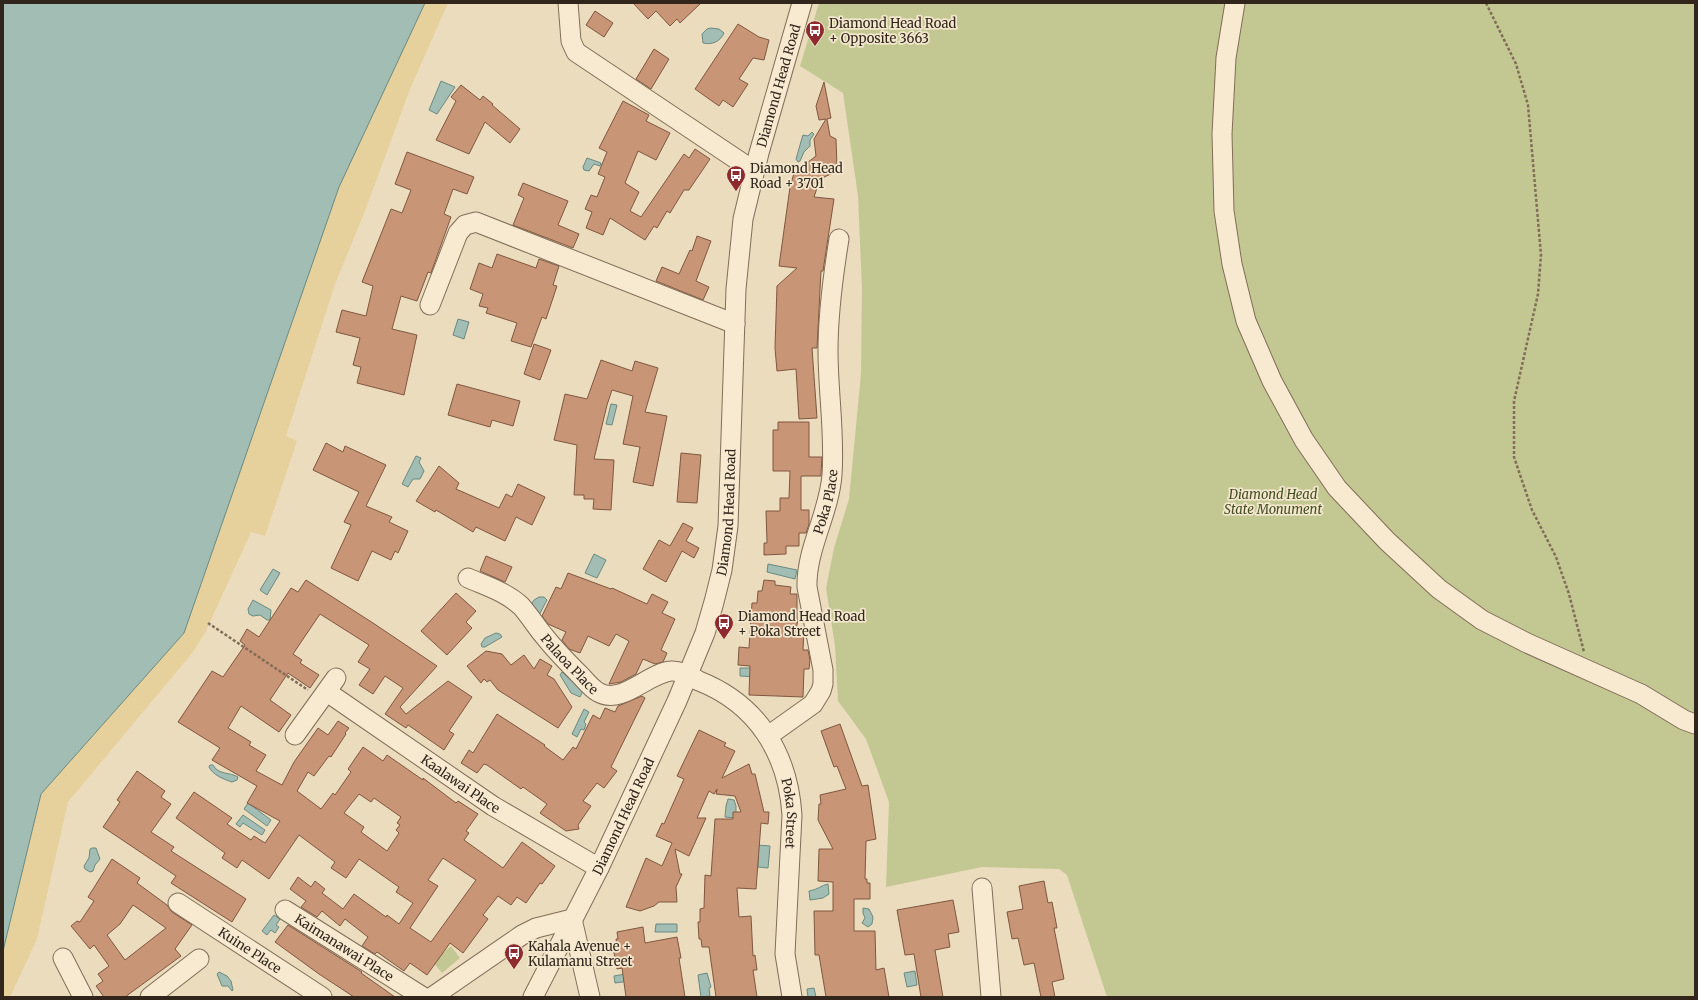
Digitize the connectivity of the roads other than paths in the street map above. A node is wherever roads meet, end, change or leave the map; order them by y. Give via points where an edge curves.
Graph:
1 (568, 3) edge
2 (802, 3) edge
3 (1235, 3) edge
4 (754, 170) junction
5 (839, 239) dead end
6 (430, 305) dead end
7 (735, 324) junction
8 (468, 578) dead end
9 (688, 676) junction
10 (1695, 724) edge
11 (294, 735) dead end
12 (768, 736) junction
13 (599, 868) junction
14 (982, 888) dead end
15 (178, 903) dead end
16 (285, 910) dead end
17 (572, 920) junction
18 (63, 958) dead end
19 (199, 959) dead end
20 (82, 997) edge
21 (150, 997) edge
22 (322, 997) edge
23 (423, 997) edge
24 (432, 997) edge
25 (533, 997) edge
26 (590, 997) edge
27 (792, 997) edge
28 (991, 997) edge

1 - 4 street via 571,41 576,52
2 - 4 street, Diamond Head Road
3 - 10 street via 1226,58 1222,134 1224,211 1232,264 1246,321 1272,381 1304,440 1337,488 1387,541 1439,589 1482,620 1642,694
4 - 7 street, Diamond Head Road via 740,242
5 - 12 street, Poka Place via 828,330 831,484 806,576 823,670 823,684 813,704
6 - 7 street via 458,234 466,225 476,222
7 - 9 street, Diamond Head Road via 730,503 726,548 705,633
8 - 9 street, Palaoa Place via 502,592 512,599 592,688 602,694 615,695 669,671
9 - 12 street, Poka Street via 730,696 748,712
9 - 13 street, Diamond Head Road
11 - 13 street, Kaalawai Place via 328,690 492,806
12 - 27 street, Poka Street via 782,765 791,798 785,954
13 - 17 street, Diamond Head Road
14 - 28 street
15 - 22 street, Kuine Place
16 - 23 street, Kaimanawai Place
17 - 24 street via 536,928 522,935
17 - 25 street, Diamond Head Road
17 - 26 street
18 - 20 street
19 - 21 street

